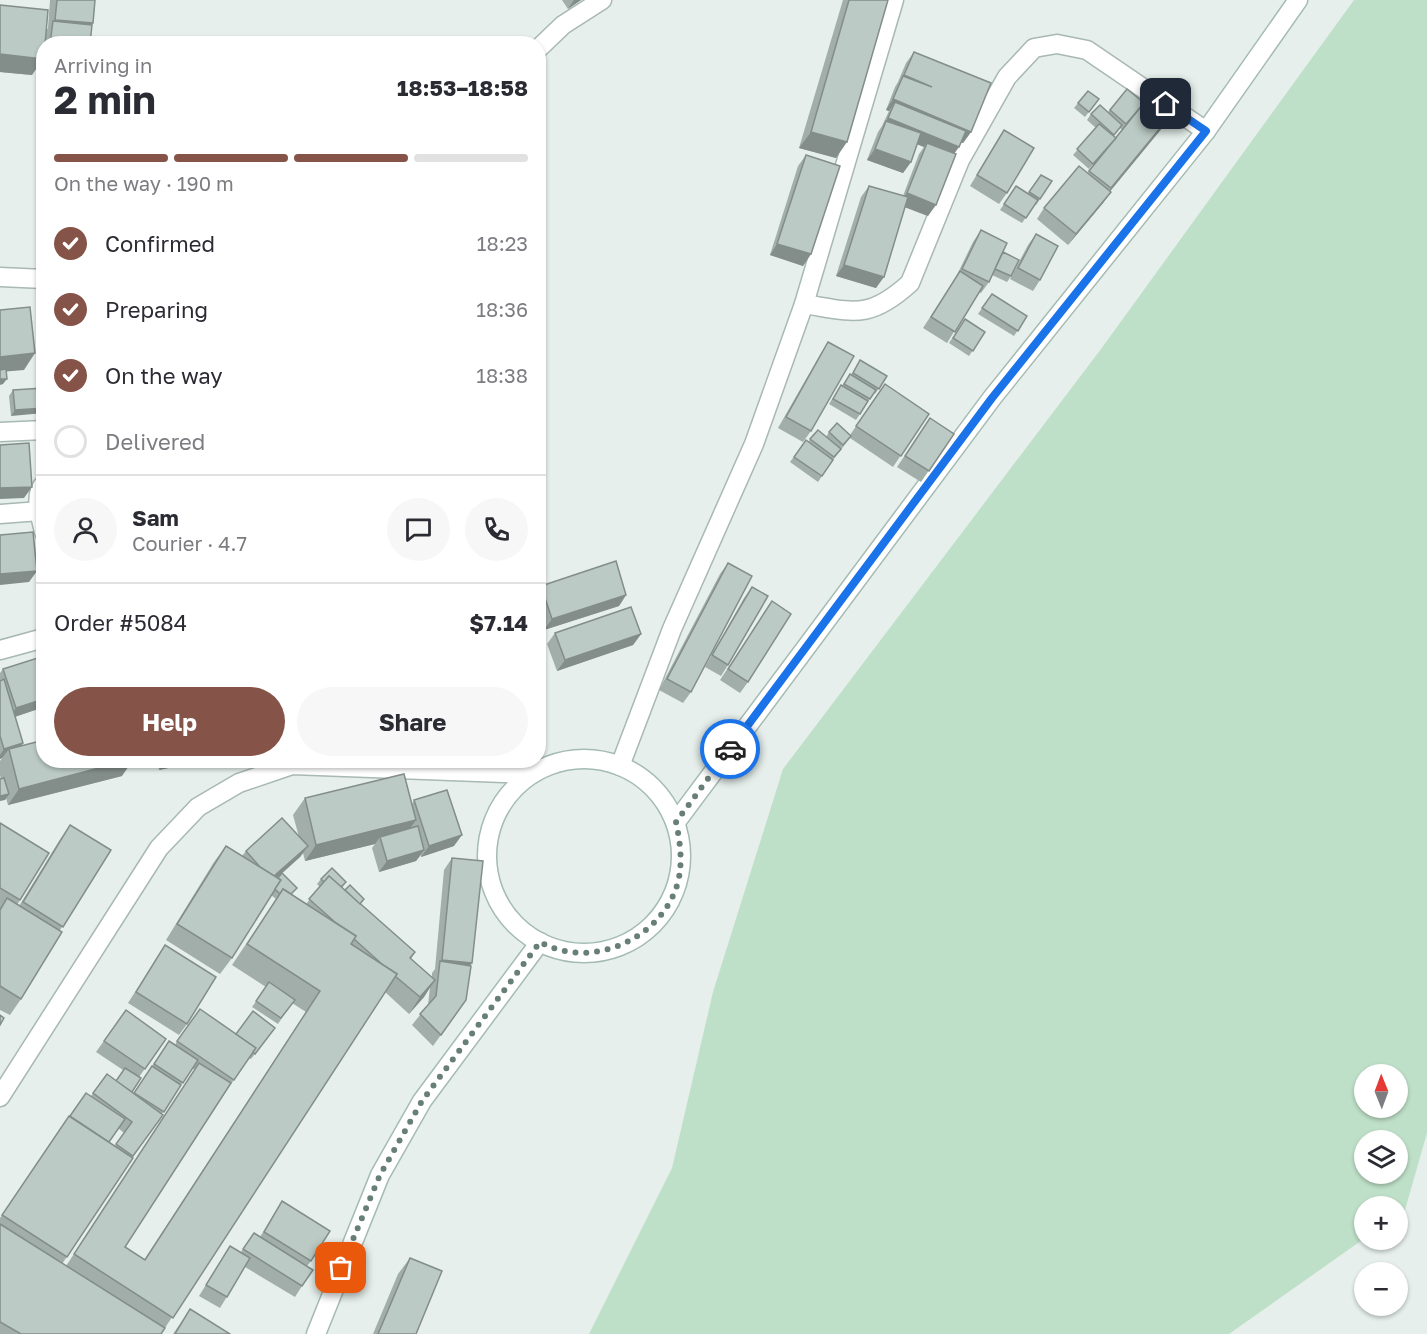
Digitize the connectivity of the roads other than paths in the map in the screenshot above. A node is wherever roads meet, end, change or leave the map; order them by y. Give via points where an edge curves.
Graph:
1 (602, 0) edge
2 (894, 0) edge
3 (1298, 0) edge
4 (546, 41) edge
5 (1206, 131) junction
6 (0, 277) edge
7 (36, 279) edge
8 (804, 304) junction
9 (36, 430) edge
10 (0, 432) edge
11 (36, 511) edge
12 (0, 514) edge
13 (36, 640) edge
14 (0, 650) edge
15 (620, 766) junction
16 (282, 768) edge
17 (494, 768) edge
18 (545, 768) edge
19 (546, 768) edge
20 (532, 774) junction
21 (676, 822) junction
22 (540, 942) junction
23 (0, 1097) edge
24 (316, 1334) edge

1 - 4 street via 563,25
2 - 8 street
3 - 5 street
5 - 8 street via 1087,50 1058,44 1034,48 1006,77 960,160 910,283 877,308 858,312
5 - 21 street via 992,398
6 - 7 street
8 - 15 street via 754,444 672,629
9 - 10 street
11 - 12 street
13 - 14 street
15 - 19 street via 580,759
15 - 21 street via 654,788
16 - 23 street via 239,783 198,807 159,848
17 - 20 street
18 - 20 street
20 - 22 street via 498,810 490,829 488,870 501,907 514,923
21 - 22 street via 680,842 678,882 670,901 645,932 627,942 588,953
22 - 24 street via 422,1101 380,1175

